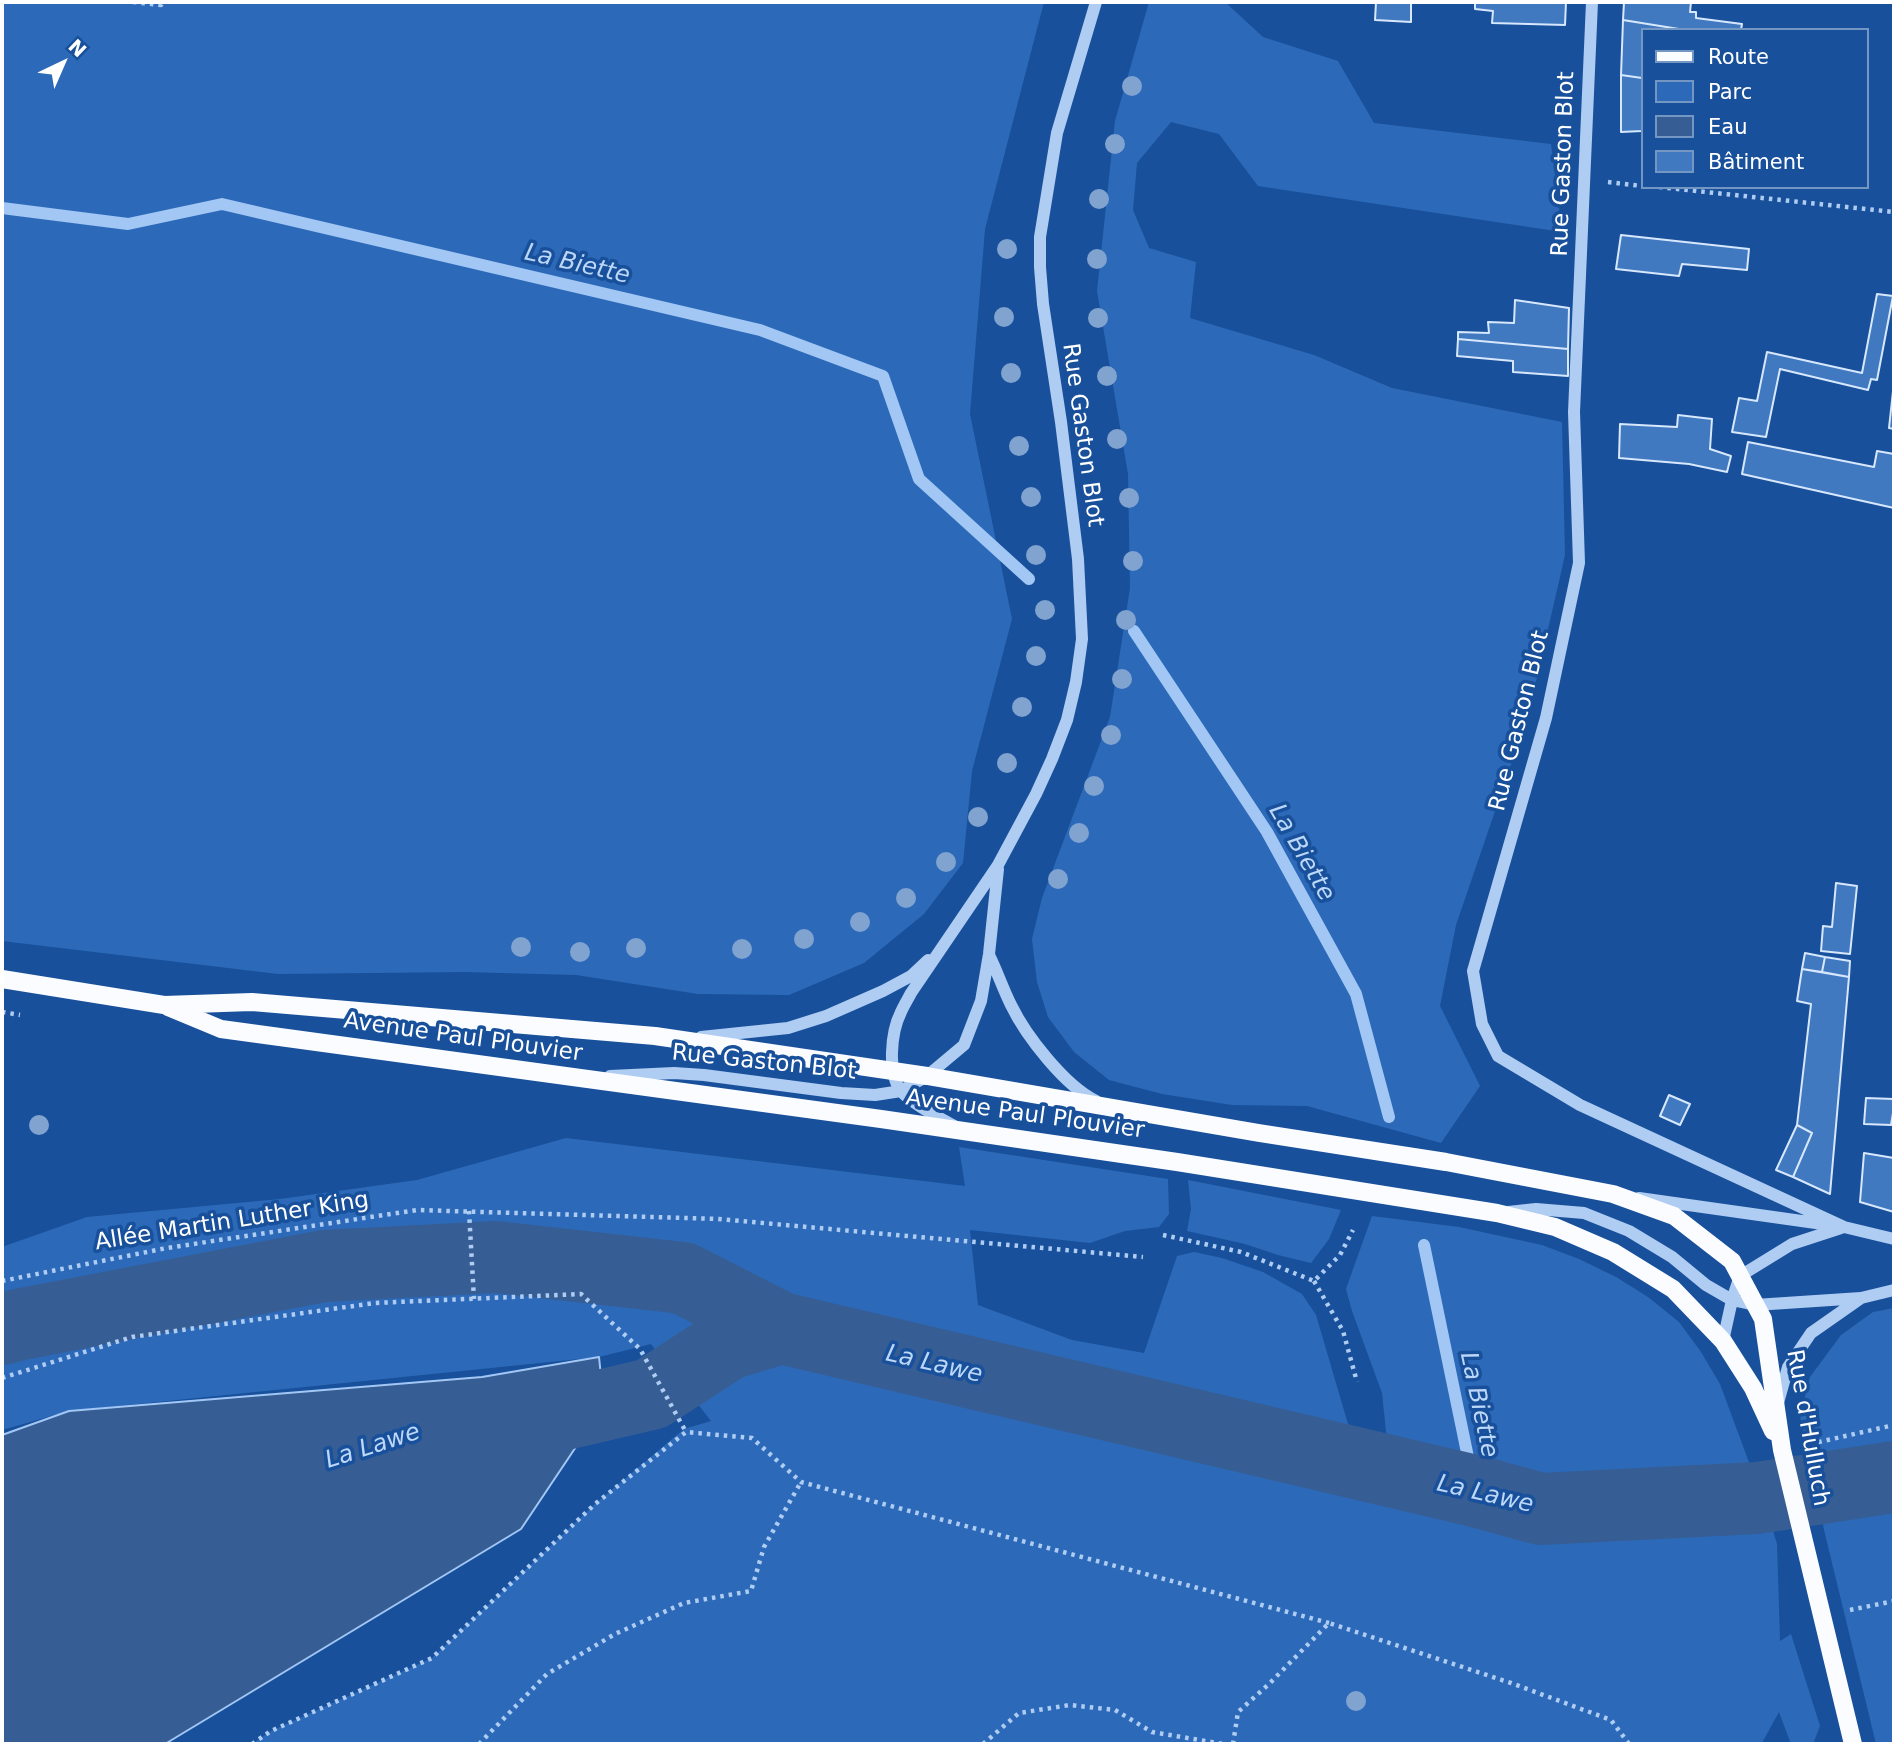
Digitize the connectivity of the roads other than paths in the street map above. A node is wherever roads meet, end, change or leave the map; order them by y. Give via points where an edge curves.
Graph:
1 (1096, 2) edge
2 (1592, 2) edge
3 (998, 865) junction
4 (939, 951) junction
5 (989, 954) junction
6 (2, 979) edge
7 (164, 1005) junction
8 (655, 1036) junction
9 (892, 1071) junction
10 (927, 1076) junction
11 (580, 1078) junction
12 (901, 1091) junction
13 (1109, 1108) junction
14 (962, 1131) junction
15 (1613, 1194) junction
16 (1497, 1213) junction
17 (1844, 1227) junction
18 (1894, 1239) edge
19 (1740, 1276) junction
20 (1894, 1290) edge
21 (1861, 1298) junction
22 (1732, 1300) junction
23 (1755, 1305) junction
24 (1723, 1341) junction
25 (1776, 1409) junction
26 (1782, 1450) junction
27 (1853, 1744) edge

1 - 3 street, Rue Gaston Blot via 1057,133 1040,237 1043,304 1078,559 1082,639 1067,720 1036,794
2 - 17 street, Rue Gaston Blot via 1574,412 1579,563 1546,718 1473,971 1482,1024 1498,1056 1580,1105
3 - 4 street, Rue Gaston Blot
3 - 5 street, Rue Gaston Blot
4 - 8 street, Rue Gaston Blot via 911,976 883,991 788,1028 704,1037
4 - 9 street, Rue Gaston Blot via 900,1014
5 - 10 street, Rue Gaston Blot via 981,1001 964,1045
5 - 13 street, Rue Gaston Blot via 1012,1006 1043,1052 1069,1082
6 - 7 main road, Avenue Paul Plouvier
7 - 8 main road, Avenue Paul Plouvier via 252,1002
7 - 11 main road, Avenue Paul Plouvier via 221,1030
8 - 9 main road, Avenue Paul Plouvier
9 - 10 main road, Avenue Paul Plouvier
9 - 12 street, Rue Gaston Blot
10 - 12 street, Rue Gaston Blot
10 - 13 main road, Avenue Paul Plouvier
11 - 12 street, Rue Gaston Blot via 674,1073 841,1093
11 - 14 main road, Avenue Paul Plouvier
12 - 14 street
13 - 15 main road, Avenue Paul Plouvier
14 - 16 main road, Avenue Paul Plouvier
15 - 17 street
15 - 19 main road, Rue d'Hulluch via 1674,1216 1732,1261
16 - 22 street via 1536,1209 1584,1213 1629,1231
16 - 24 main road, Avenue Paul Plouvier via 1555,1227 1613,1252 1673,1289
17 - 18 street
17 - 19 street via 1792,1244
19 - 22 street
19 - 23 main road, Rue d'Hulluch
20 - 21 street
21 - 23 street
21 - 25 street via 1811,1333 1788,1367
22 - 23 street
22 - 24 street
23 - 25 main road, Rue d'Hulluch via 1763,1319
24 - 26 main road, Avenue Paul Plouvier via 1754,1388
25 - 26 main road, Rue d'Hulluch
26 - 27 main road, Rue d'Hulluch

